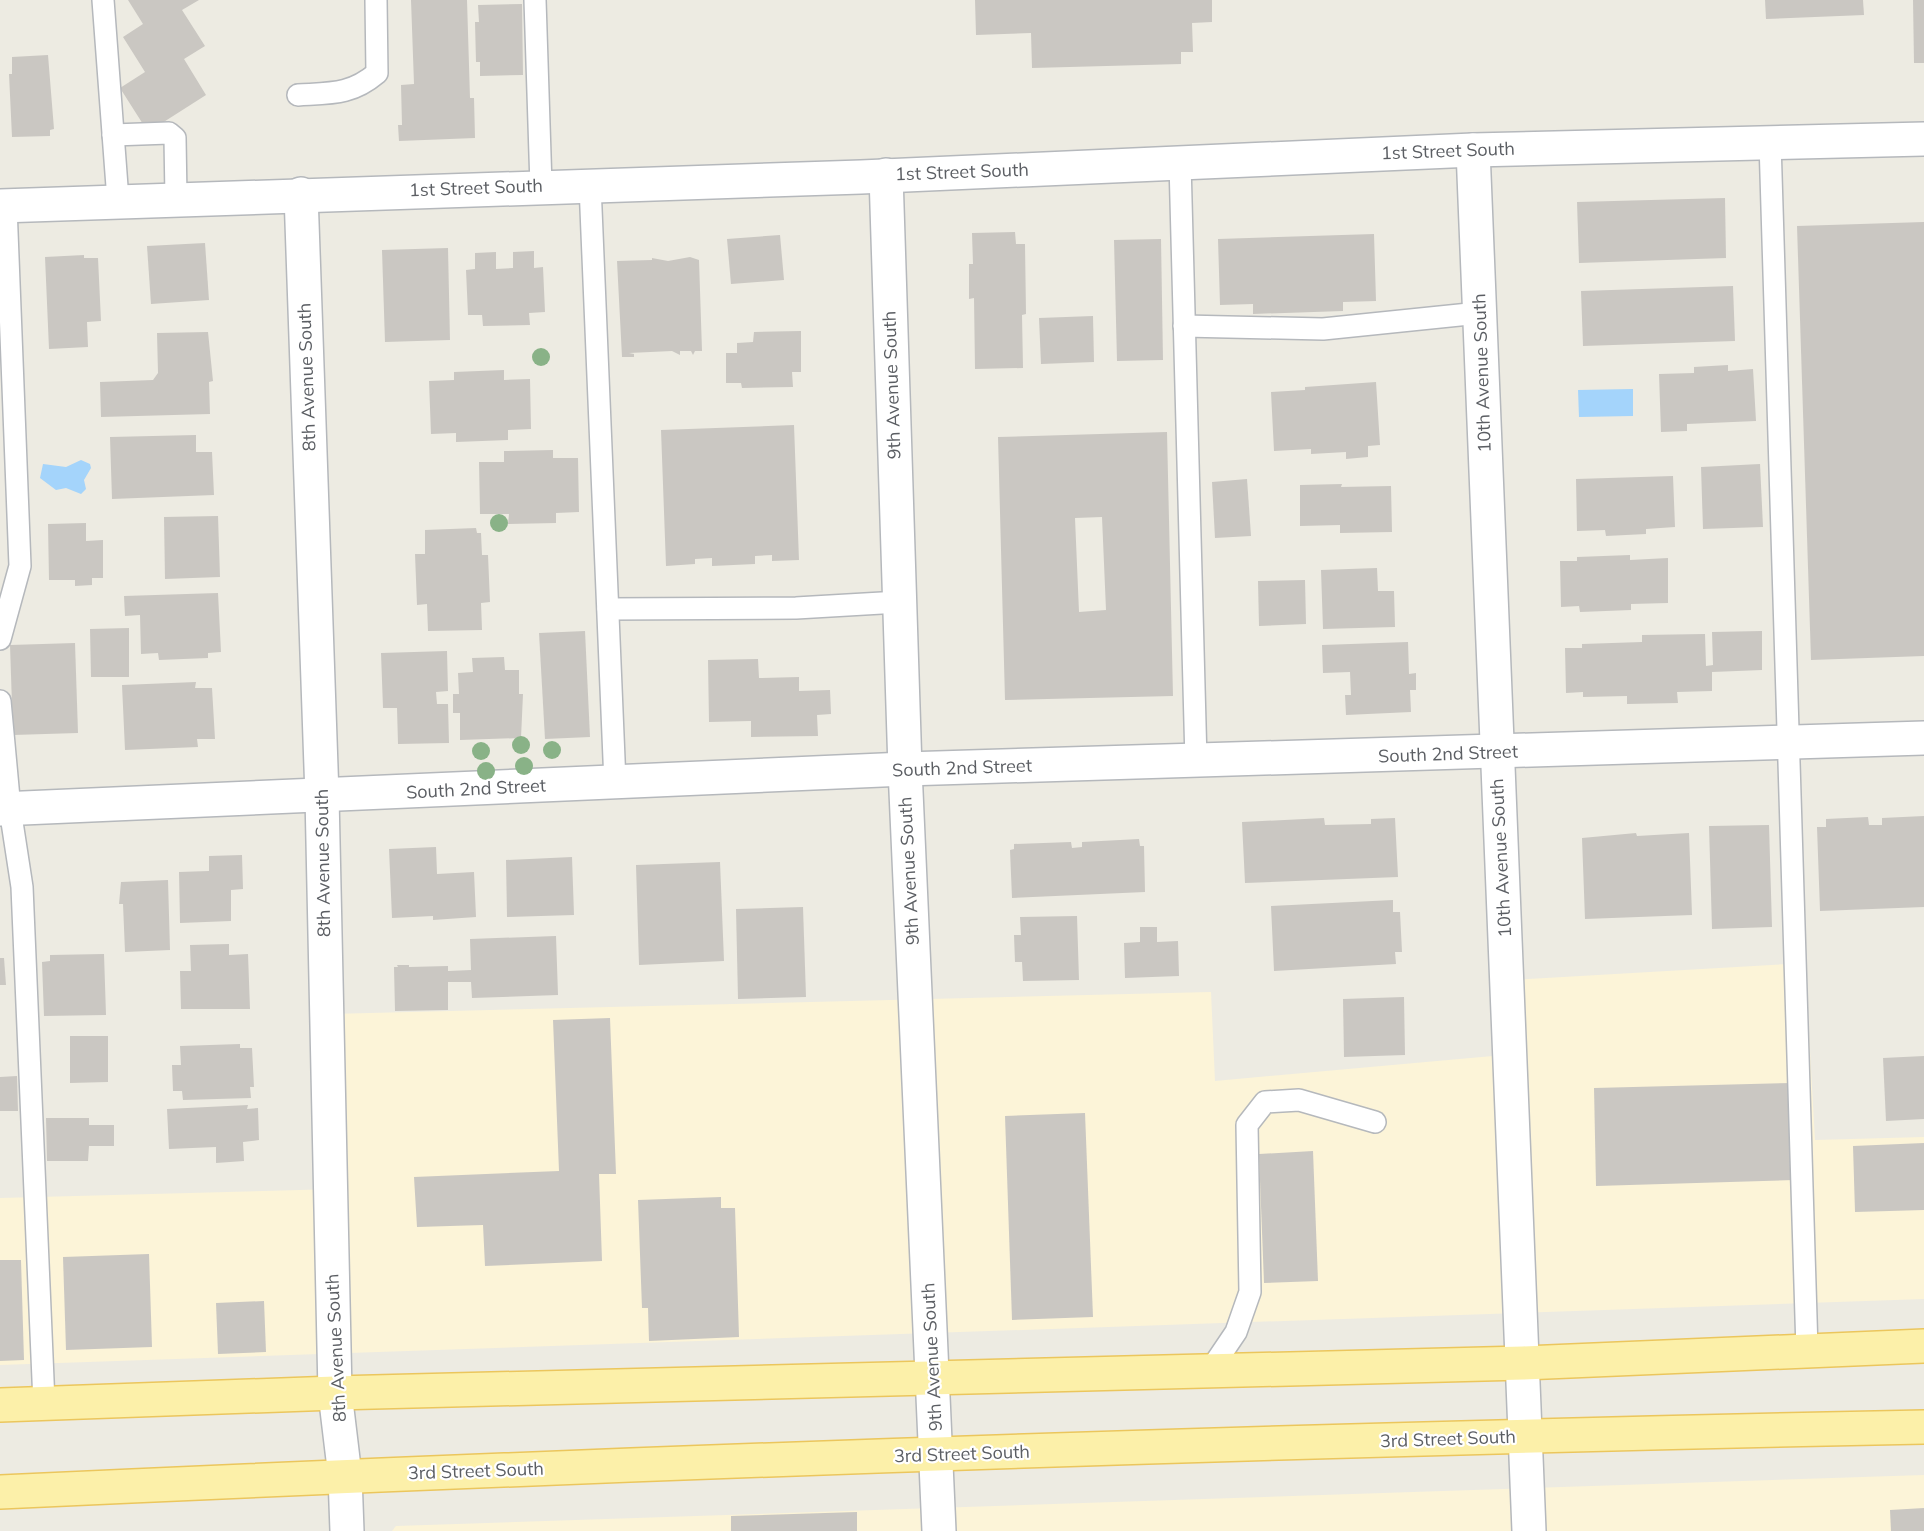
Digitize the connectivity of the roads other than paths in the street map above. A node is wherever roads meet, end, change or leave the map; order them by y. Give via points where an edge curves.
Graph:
1 (103, 0) edge
2 (376, 0) edge
3 (535, 0) edge
4 (298, 95) dead end
5 (113, 135) junction
6 (1924, 139) edge
7 (1770, 142) junction
8 (1473, 150) junction
9 (1180, 163) junction
10 (886, 175) junction
11 (590, 184) junction
12 (541, 186) junction
13 (301, 194) junction
14 (176, 198) junction
15 (118, 200) junction
16 (3, 206) edge
17 (1479, 313) junction
18 (1184, 326) junction
19 (899, 602) junction
20 (608, 609) junction
21 (0, 639) edge
22 (0, 701) edge
23 (1924, 738) edge
24 (1790, 742) junction
25 (1496, 752) junction
26 (1196, 761) junction
27 (904, 769) junction
28 (615, 783) junction
29 (322, 796) junction
30 (5, 809) edge
31 (1375, 1122) dead end
32 (1924, 1346) edge
33 (1807, 1350) junction
34 (1523, 1363) junction
35 (1209, 1372) junction
36 (933, 1380) junction
37 (335, 1393) junction
38 (44, 1403) junction
39 (0, 1405) edge
40 (1924, 1427) edge
41 (1526, 1437) junction
42 (936, 1455) junction
43 (345, 1476) junction
44 (0, 1492) edge
45 (347, 1531) edge
46 (939, 1531) edge
47 (1529, 1531) edge

1 - 5 lane
2 - 4 lane via 377,73 361,87
3 - 12 lane
5 - 14 lane via 169,133 175,138
5 - 15 lane
6 - 7 street, 1st Street South
7 - 8 street, 1st Street South
7 - 24 lane
8 - 9 street, 1st Street South
8 - 17 street, 10th Avenue South
9 - 10 street, 1st Street South
9 - 18 lane
10 - 11 street, 1st Street South
10 - 19 street, 9th Avenue South
11 - 12 street, 1st Street South
11 - 20 lane
12 - 13 street, 1st Street South
13 - 14 street, 1st Street South
13 - 29 street, 8th Avenue South
14 - 15 street, 1st Street South
15 - 16 street, 1st Street South
16 - 21 lane via 20,566
17 - 18 lane via 1323,329
17 - 25 street, 10th Avenue South
18 - 26 lane
19 - 20 lane via 796,608
19 - 27 street, 9th Avenue South
20 - 28 lane
22 - 30 lane
23 - 24 street, South 2nd Street
24 - 25 street, South 2nd Street
24 - 33 lane
25 - 26 street, South 2nd Street
25 - 34 street, 10th Avenue South
26 - 27 street, South 2nd Street
27 - 28 street, South 2nd Street
27 - 36 street, 9th Avenue South
28 - 29 street, South 2nd Street
29 - 30 street, South 2nd Street
29 - 37 street, 8th Avenue South
30 - 38 lane via 22,886
31 - 35 lane via 1299,1100 1265,1102 1246,1125 1250,1292 1236,1332
32 - 33 main road
33 - 34 main road
34 - 35 main road
34 - 41 street, 10th Avenue South
35 - 36 main road
36 - 37 main road
36 - 42 street, 9th Avenue South
37 - 38 main road
37 - 43 street, 8th Avenue South
38 - 39 main road
40 - 41 main road, 3rd Street South
41 - 42 main road, 3rd Street South
41 - 47 street, 10th Avenue South
42 - 43 main road, 3rd Street South
42 - 46 street, 9th Avenue South
43 - 44 main road, 3rd Street South
43 - 45 street, 8th Avenue South

